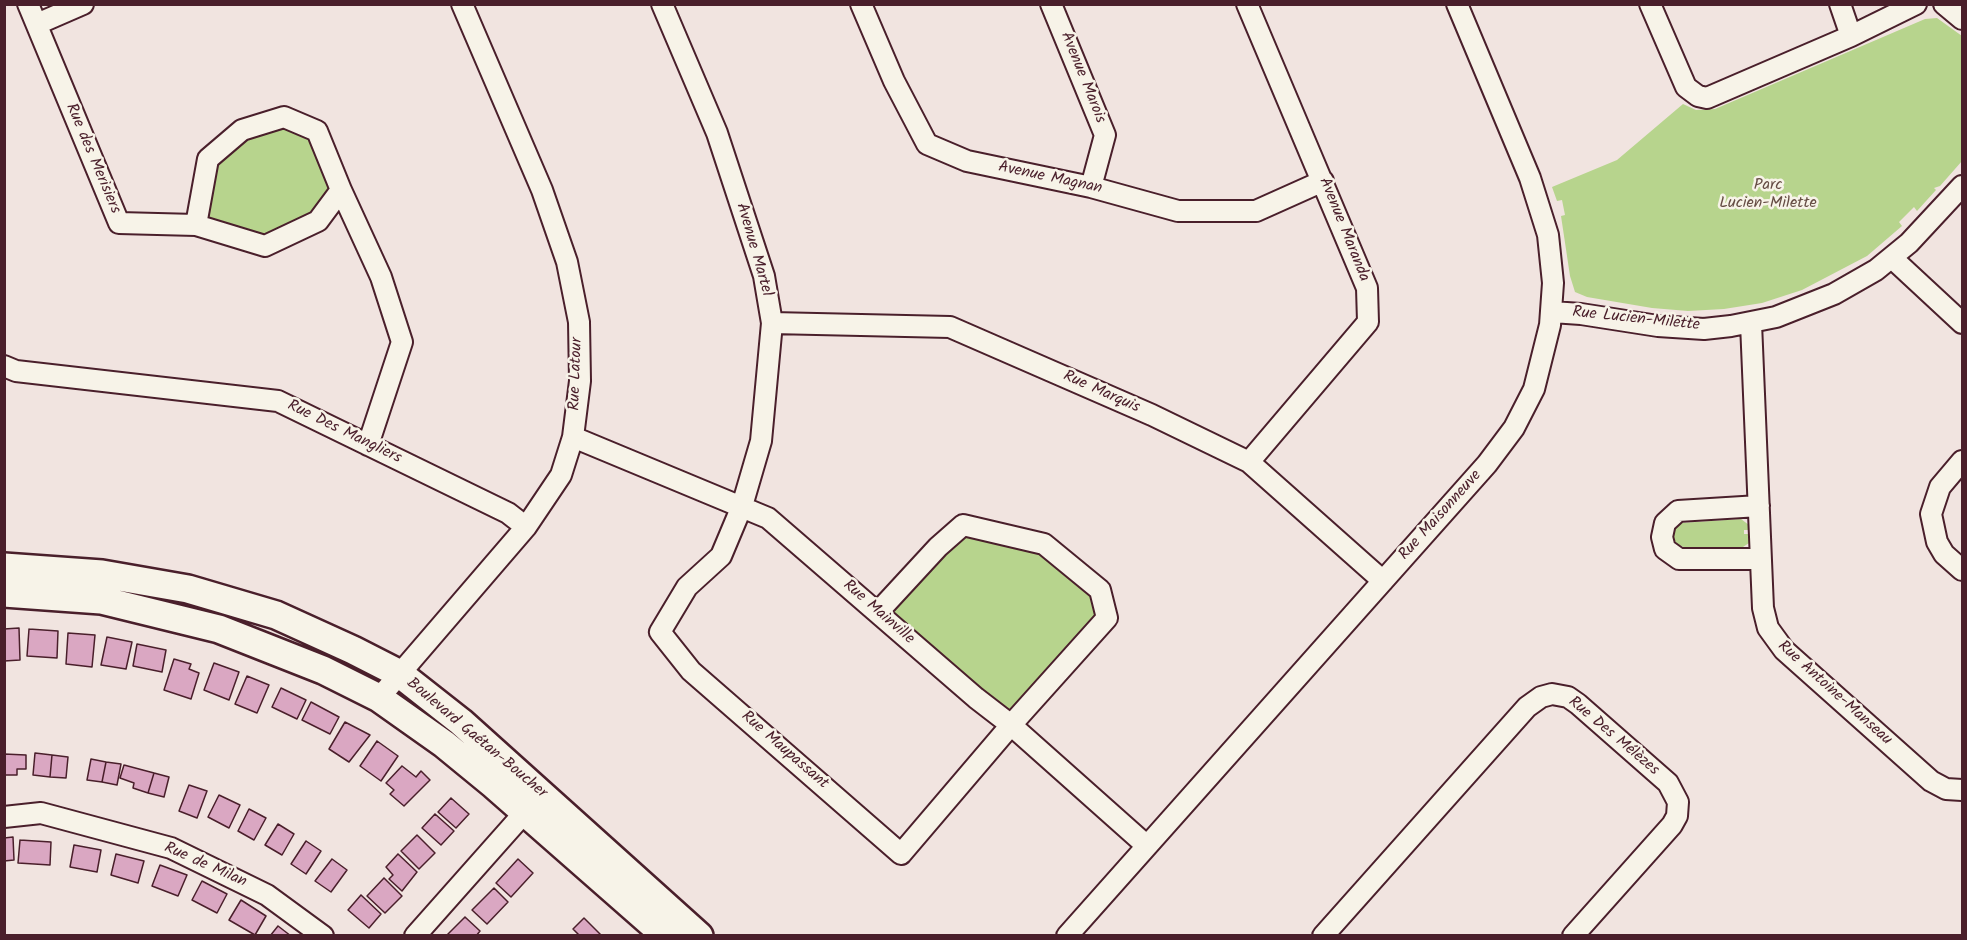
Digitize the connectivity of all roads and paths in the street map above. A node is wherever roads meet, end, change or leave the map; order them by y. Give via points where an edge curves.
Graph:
1 (28, 4) edge
2 (82, 4) edge
3 (462, 4) edge
4 (662, 4) edge
5 (861, 4) edge
6 (1051, 4) edge
7 (1247, 4) edge
8 (1458, 4) edge
9 (1650, 4) edge
10 (1840, 4) edge
11 (1916, 4) edge
12 (1944, 4) edge
13 (1962, 19) edge
14 (37, 24) junction
15 (1851, 36) junction
16 (1323, 181) junction
17 (1962, 186) edge
18 (1091, 187) junction
19 (341, 190) junction
20 (196, 225) junction
21 (1892, 258) junction
22 (1552, 312) junction
23 (772, 323) junction
24 (1751, 323) junction
25 (1962, 323) edge
26 (4, 366) edge
27 (573, 437) junction
28 (368, 445) junction
29 (1962, 461) edge
30 (1249, 462) junction
31 (742, 506) junction
32 (1759, 506) junction
33 (526, 527) junction
34 (1760, 559) junction
35 (4, 567) edge
36 (1962, 570) edge
37 (1383, 581) junction
38 (4, 593) edge
39 (878, 612) junction
40 (400, 674) junction
41 (379, 698) junction
42 (1011, 725) junction
43 (1962, 790) edge
44 (534, 802) junction
45 (4, 817) edge
46 (1147, 846) junction
47 (661, 927) edge
48 (323, 936) edge
49 (415, 936) edge
50 (699, 936) edge
51 (1067, 936) edge
52 (1323, 936) edge
53 (1573, 936) edge

1 - 14 street
2 - 14 street
3 - 27 street, Rue Latour via 542,190 567,262 579,322 580,381
4 - 23 street, Avenue Martel via 717,133 764,276
5 - 18 street, Avenue Magnan via 927,144 967,161
6 - 18 street, Avenue Marois via 1105,135
7 - 16 street, Avenue Maranda
8 - 22 street, Rue Maisonneuve via 1542,208 1551,253
9 - 15 street via 1686,87 1702,98 1717,96
10 - 15 street
11 - 15 street
12 - 13 street
14 - 20 street, Rue des Merisiers via 119,222
16 - 18 street, Avenue Magnan via 1256,211 1178,211
16 - 30 street, Avenue Maranda via 1367,288 1368,322
17 - 21 street, Rue Lucien-Milette
19 - 20 street, Rue des Merisiers via 318,221 265,246
19 - 20 street via 317,131 284,117 242,130 208,159
19 - 28 street via 381,277 402,342
21 - 24 street, Rue Lucien-Milette via 1834,294 1789,313
21 - 25 street
22 - 24 street, Rue Lucien-Milette via 1681,328
22 - 37 street, Rue Maisonneuve via 1539,375 1514,428
23 - 30 street, Rue Marquis via 950,327
23 - 31 street, Avenue Martel via 761,441
24 - 32 street, Rue Antoine-Manseau
26 - 28 street, Rue Des Mangliers via 16,371 278,400
27 - 31 street, Rue Mainville
27 - 33 street, Rue Latour via 561,475
28 - 33 street, Rue Des Mangliers via 508,513
29 - 36 street via 1940,487 1931,514 1937,542
30 - 37 street, Rue Marquis
31 - 39 street, Rue Mainville via 768,518
31 - 42 street, Rue Maupassant via 721,556 687,587 660,632 691,671 901,854
32 - 34 street, Rue Antoine-Manseau
32 - 34 street via 1678,511 1665,523 1662,537 1665,549 1679,559
33 - 40 street, Rue Latour
34 - 43 street, Rue Antoine-Manseau via 1764,615 1778,644 1931,781 1946,789
35 - 40 street, Boulevard Gaétan-Boucher via 102,574 188,589 276,615
37 - 46 street, Rue Maisonneuve
38 - 41 street, Boulevard Gaétan-Boucher via 101,600 219,629 323,670
39 - 42 street, Rue Mainville
39 - 42 street via 963,525 1044,544 1100,590 1107,618
40 - 41 street, Rue Latour
40 - 44 street, Boulevard Gaétan-Boucher via 461,722
41 - 44 street, Boulevard Gaétan-Boucher
42 - 46 street, Rue Mainville
44 - 47 street, Boulevard Gaétan-Boucher
44 - 49 street
45 - 48 street, Rue de Milan via 41,813 171,849 267,895
46 - 51 street, Rue Maisonneuve
47 - 50 street, Boulevard Gaétan-Boucher
52 - 53 street, Rue Des Mélèzes via 1527,707 1552,694 1578,704 1668,783 1678,802 1672,825

